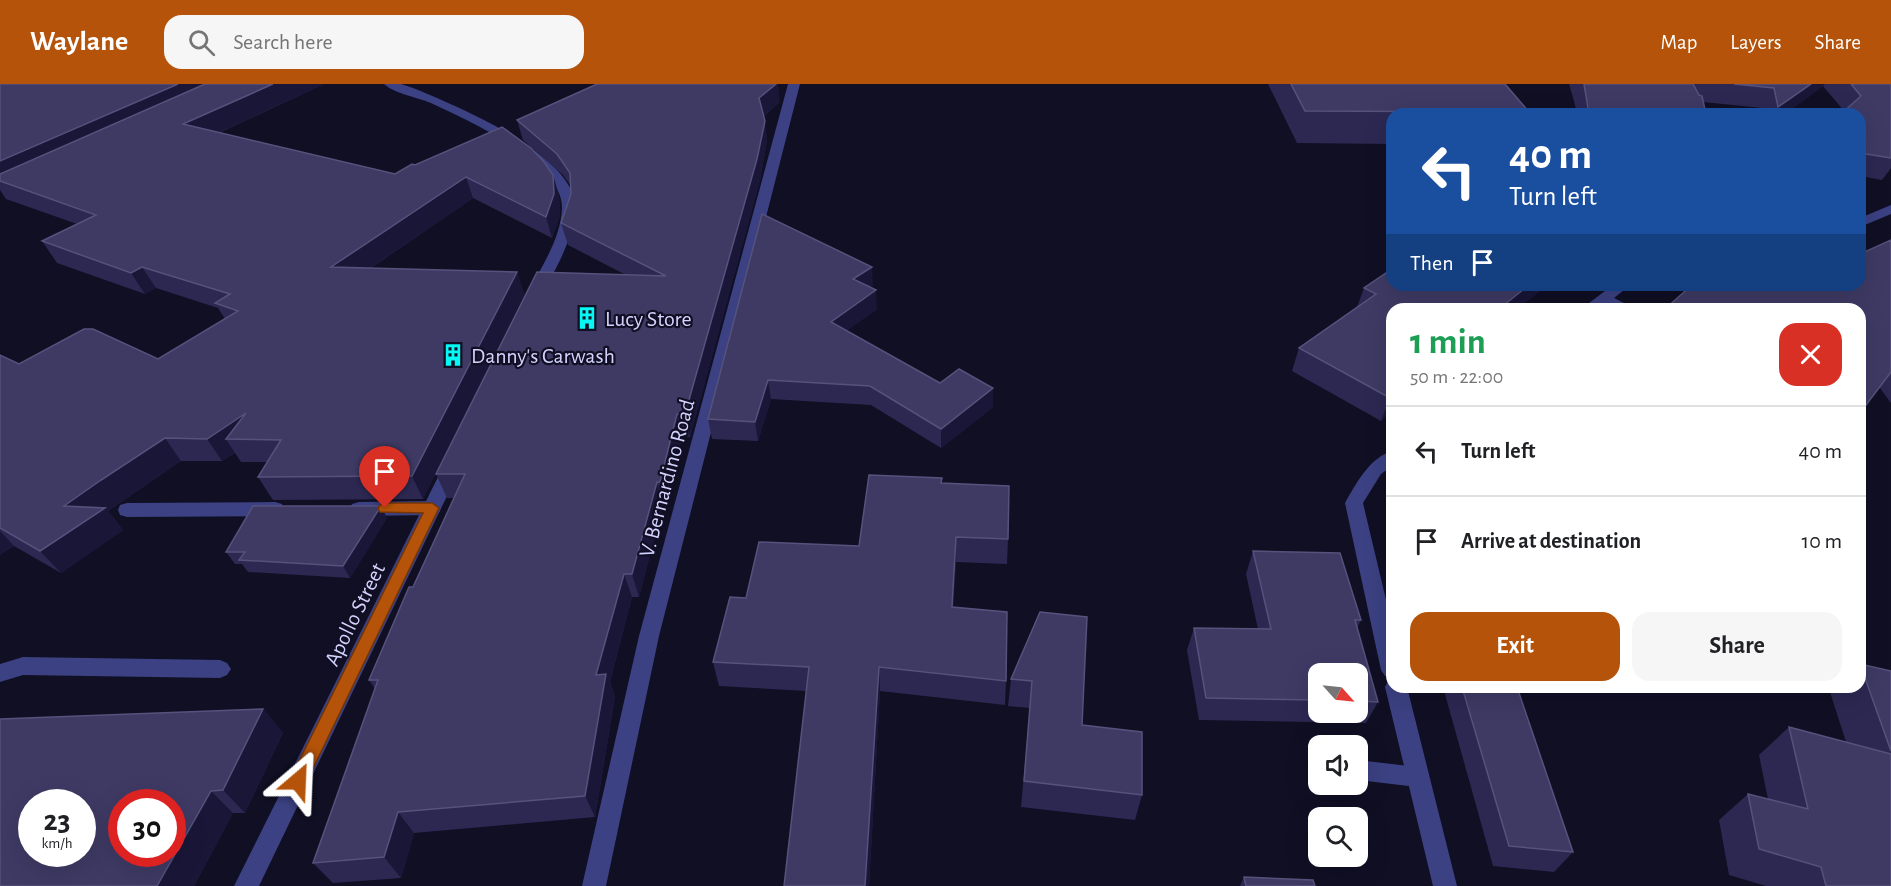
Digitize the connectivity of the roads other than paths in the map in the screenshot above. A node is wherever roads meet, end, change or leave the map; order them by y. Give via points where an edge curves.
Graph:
1 (390, 84) edge
2 (794, 84) edge
3 (1891, 209) edge
4 (1866, 220) edge
5 (1614, 291) edge
6 (1603, 298) junction
7 (1596, 303) edge
8 (1615, 303) edge
9 (528, 308) edge
10 (462, 445) edge
11 (1386, 462) edge
12 (432, 508) junction
13 (291, 509) edge
14 (338, 509) edge
15 (127, 510) dead end
16 (1386, 644) edge
17 (220, 669) dead end
18 (0, 673) edge
19 (1397, 693) edge
20 (1368, 771) edge
21 (1417, 777) junction
22 (246, 886) edge
23 (594, 886) edge
24 (1445, 886) edge

1 - 9 street via 448,106 527,151 555,173 568,196 569,216
2 - 23 street, V. Bernardino Road via 649,636
3 - 4 street
5 - 6 street
6 - 7 street
6 - 8 street
10 - 12 street, Apollo Street
11 - 16 street via 1354,503
12 - 14 street
12 - 22 street, Apollo Street
13 - 15 street
17 - 18 street via 23,666
19 - 21 street
20 - 21 street
21 - 24 street

